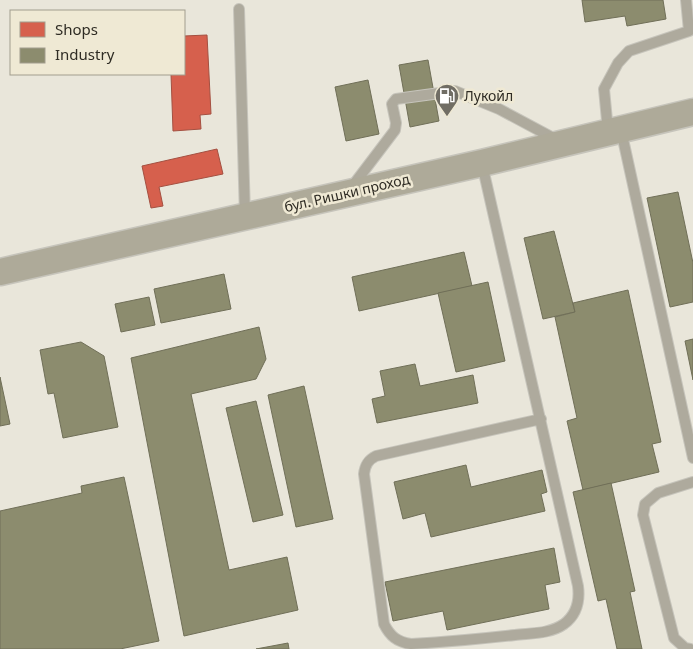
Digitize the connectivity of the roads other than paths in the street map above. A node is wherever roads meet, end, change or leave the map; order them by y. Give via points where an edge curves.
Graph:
1 (686, 0) edge
2 (239, 9) dead end
3 (693, 112) edge
4 (614, 130) junction
5 (562, 143) junction
6 (482, 162) junction
7 (347, 193) junction
8 (245, 217) junction
9 (0, 272) edge
10 (541, 419) junction
11 (693, 458) edge
12 (693, 482) edge
13 (690, 649) edge

1 - 4 lane via 689,31 629,51 618,63 604,89
2 - 8 lane
3 - 4 main road, бул. Ришки проход
4 - 5 main road, бул. Ришки проход
4 - 11 lane
5 - 6 main road, бул. Ришки проход
5 - 7 lane via 499,109 454,91 396,99 392,104 395,130
6 - 7 main road, бул. Ришки проход
6 - 10 lane
7 - 8 main road, бул. Ришки проход
8 - 9 main road, бул. Ришки проход
10 - 10 lane via 578,586 577,606 572,615 554,630 543,632 411,644 395,639 384,624 364,474 368,461 376,456
12 - 13 lane via 658,493 645,504 643,515 674,638

